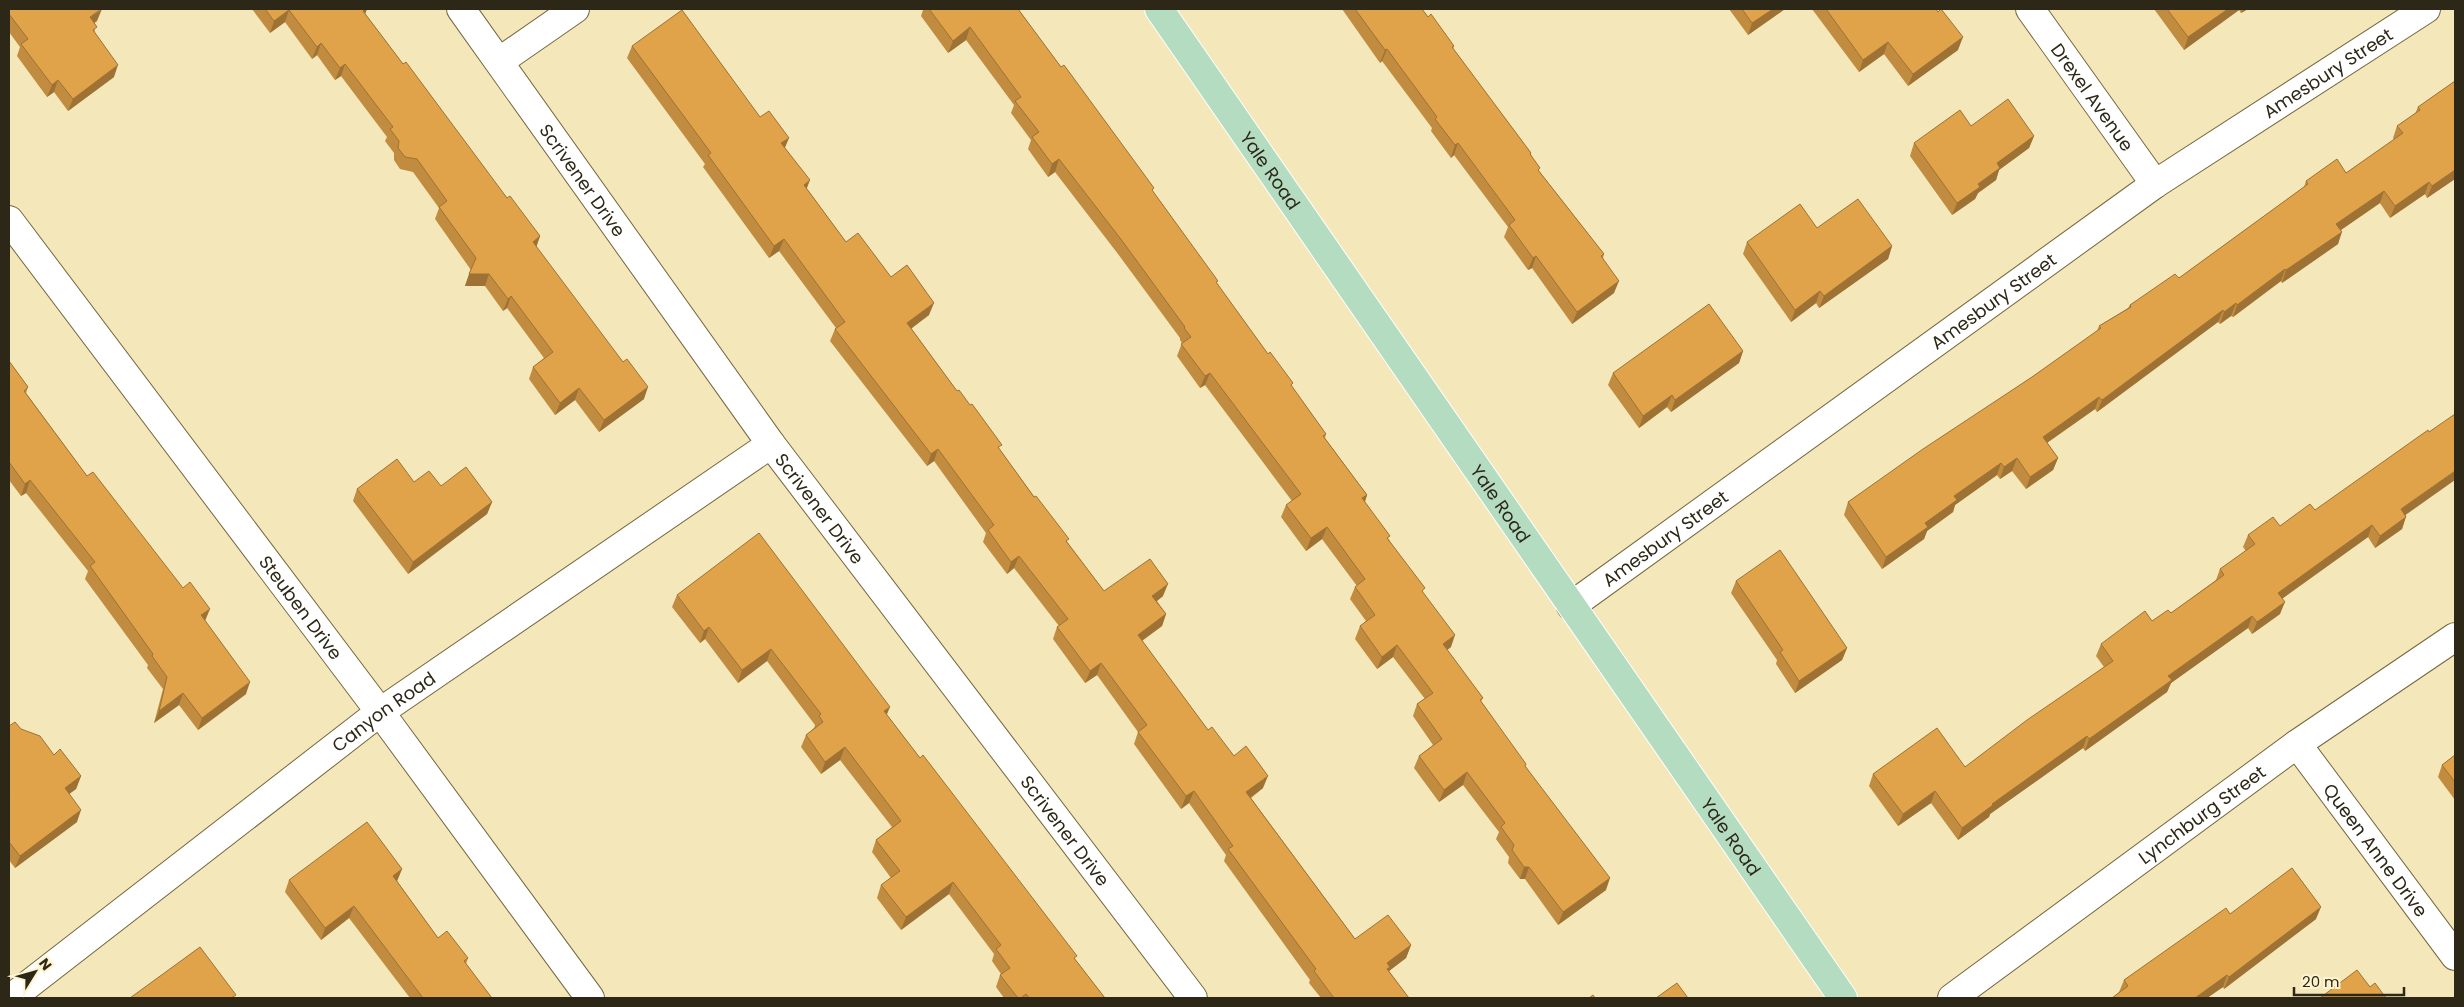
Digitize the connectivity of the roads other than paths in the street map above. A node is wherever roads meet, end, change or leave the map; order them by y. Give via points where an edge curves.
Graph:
1 (461, 9) edge
2 (575, 9) edge
3 (1159, 9) edge
4 (2030, 9) edge
5 (2426, 9) edge
6 (500, 61) junction
7 (2155, 184) junction
8 (9, 220) edge
9 (771, 444) junction
10 (1571, 606) junction
11 (2455, 637) edge
12 (380, 712) junction
13 (2297, 744) junction
14 (2455, 956) edge
15 (11, 998) edge
16 (590, 998) edge
17 (1194, 998) edge
18 (1843, 998) edge
19 (1952, 998) edge

1 - 6 street, Scrivener Drive
2 - 6 street
3 - 10 main road, Yale Road
4 - 7 street, Drexel Avenue
5 - 7 street, Amesbury Street
6 - 9 street, Scrivener Drive
7 - 10 street, Amesbury Street
8 - 12 street, Steuben Drive
9 - 12 street, Canyon Road
9 - 17 street, Scrivener Drive
10 - 18 main road, Yale Road
11 - 13 street, Lynchburg Street
12 - 15 street, Canyon Road
12 - 16 street, Steuben Drive
13 - 14 street, Queen Anne Drive
13 - 19 street, Lynchburg Street

